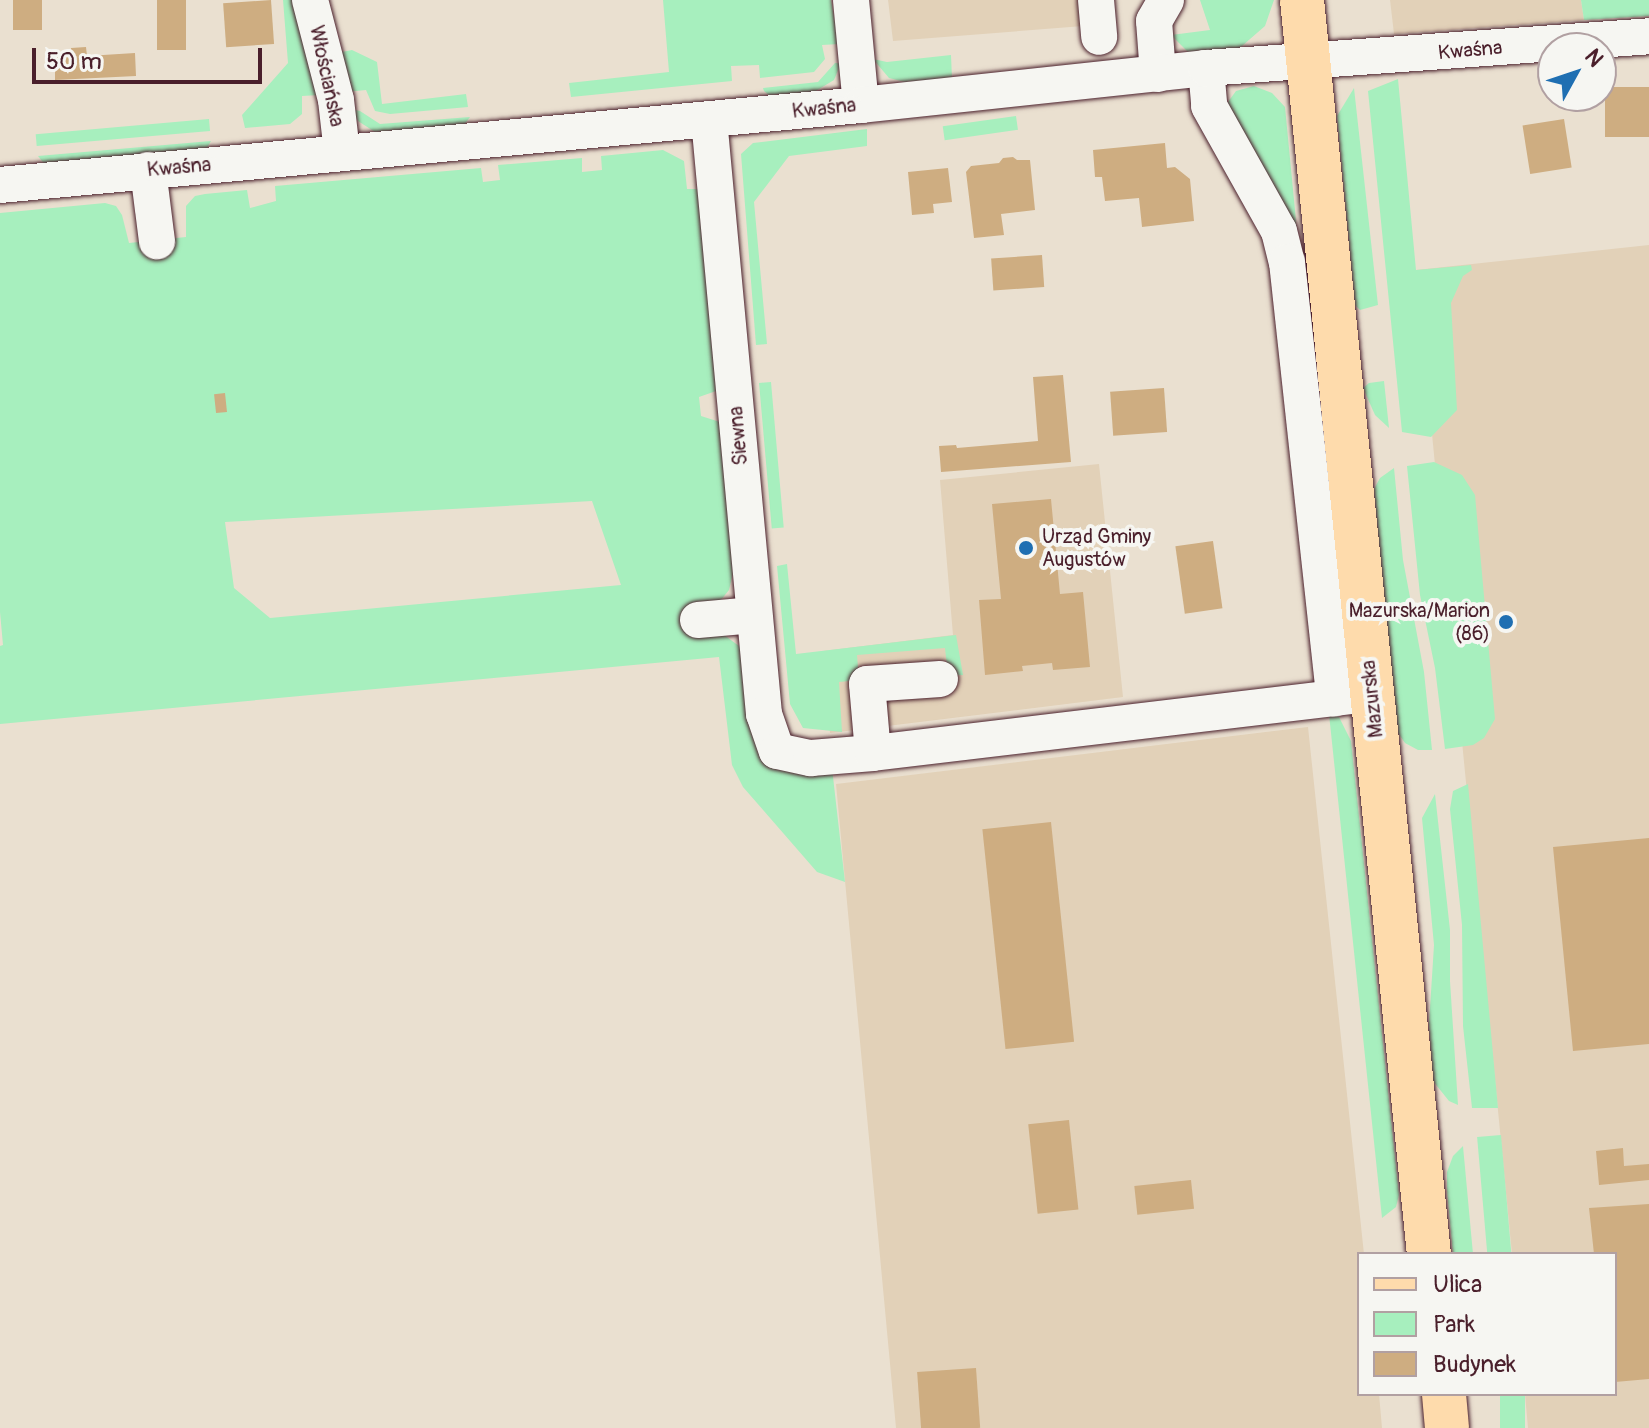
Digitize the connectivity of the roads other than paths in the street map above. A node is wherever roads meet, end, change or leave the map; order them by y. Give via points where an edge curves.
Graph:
1 (310, 0) edge
2 (851, 0) edge
3 (1096, 0) edge
4 (1166, 0) edge
5 (1302, 0) edge
6 (1649, 36) edge
7 (1099, 37) dead end
8 (1308, 62) junction
9 (1206, 68) junction
10 (1158, 74) junction
11 (861, 105) junction
12 (709, 119) junction
13 (342, 153) junction
14 (148, 170) junction
15 (0, 185) edge
16 (157, 241) dead end
17 (754, 615) junction
18 (698, 620) dead end
19 (940, 679) dead end
20 (1352, 695) junction
21 (873, 753) junction
22 (1429, 1252) edge
23 (1444, 1396) edge
24 (1447, 1428) edge

1 - 13 street, Włościańska via 336,100
2 - 11 street
3 - 7 street
4 - 10 street via 1154,21
5 - 8 main road, Mazurska
6 - 8 street, Kwaśna
8 - 9 street, Kwaśna
8 - 20 main road, Mazurska
9 - 10 street, Kwaśna
9 - 20 street via 1209,106 1279,231 1287,262
10 - 11 street, Kwaśna
11 - 12 street, Kwaśna
12 - 13 street, Kwaśna
12 - 17 street, Siewna
13 - 14 street, Kwaśna
14 - 15 street, Kwaśna
14 - 16 street
17 - 18 street
17 - 21 street, Siewna via 764,714 777,751 811,758
19 - 21 street via 867,684
20 - 21 street
20 - 22 main road, Mazurska
23 - 24 main road

